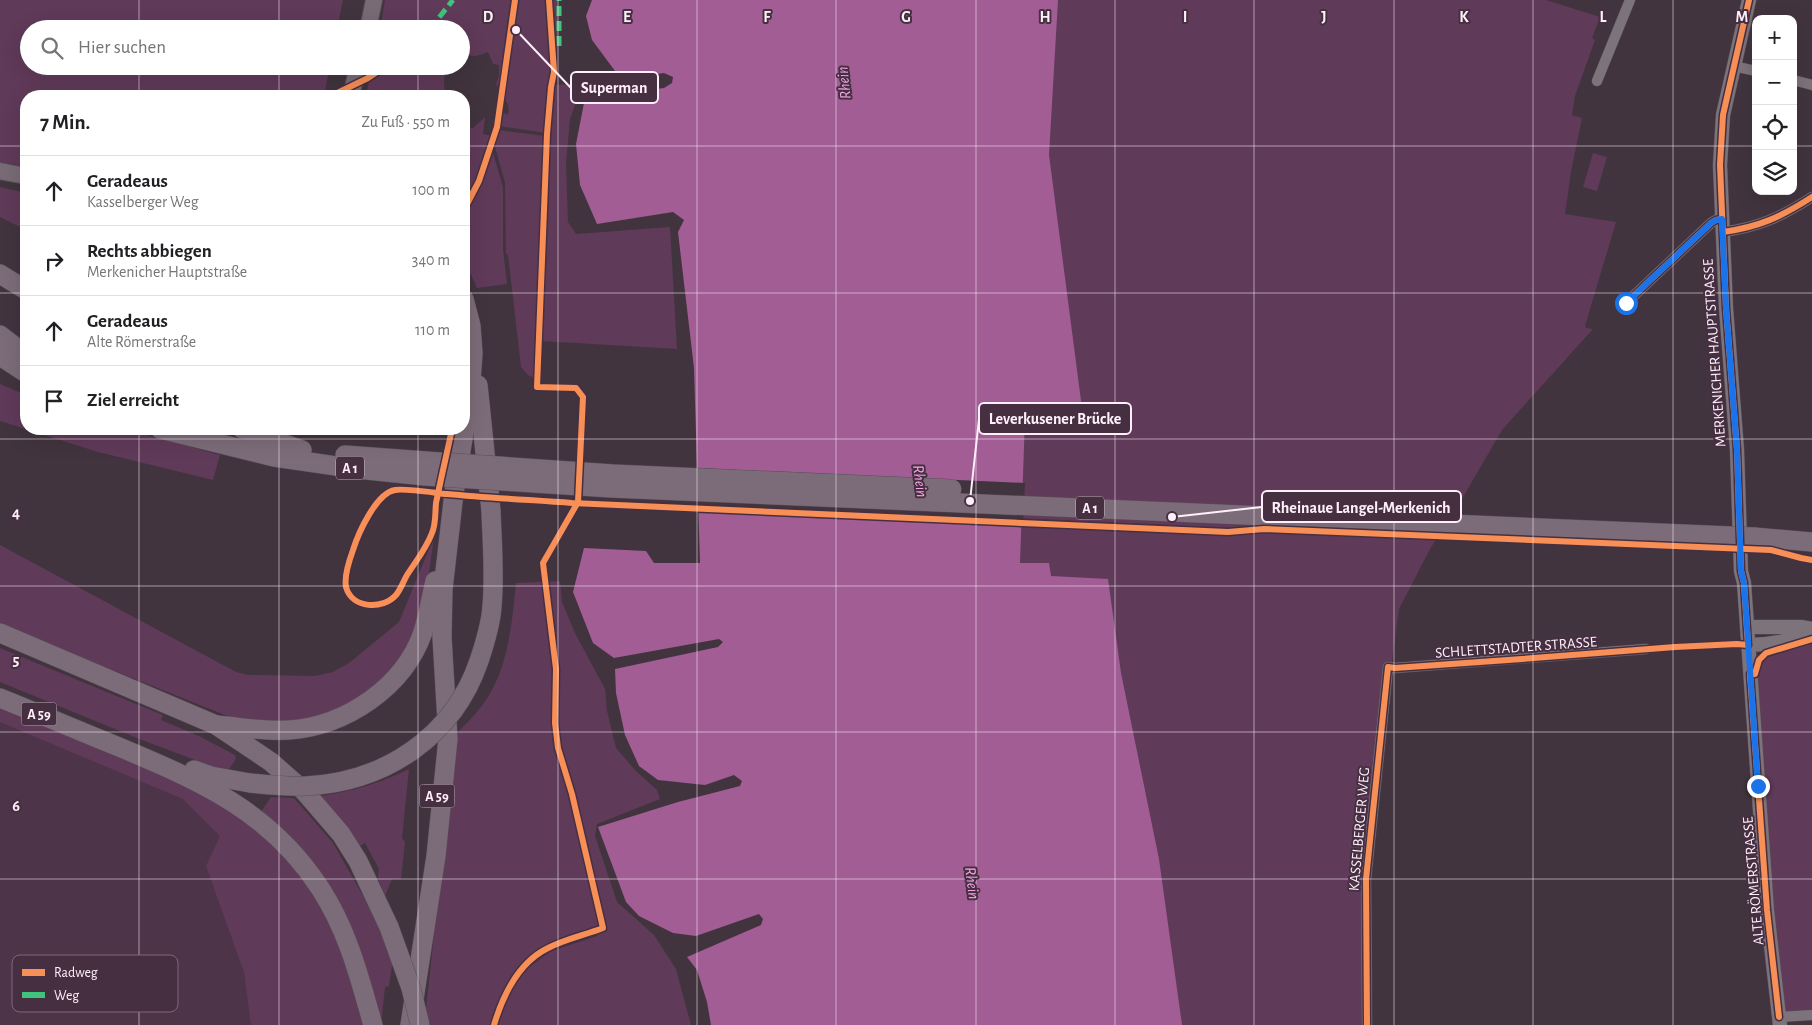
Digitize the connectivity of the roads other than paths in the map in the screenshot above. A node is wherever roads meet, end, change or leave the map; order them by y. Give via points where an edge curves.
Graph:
1 (374, 0) edge
2 (1630, 0) edge
3 (1749, 0) edge
4 (370, 20) edge
5 (1733, 66) junction
6 (1752, 70) edge
7 (356, 75) edge
8 (1598, 81) dead end
9 (1797, 81) edge
10 (1812, 85) edge
11 (352, 90) edge
12 (0, 171) edge
13 (20, 175) edge
14 (1812, 197) edge
15 (1722, 226) junction
16 (0, 274) edge
17 (20, 286) edge
18 (1626, 303) dead end
19 (0, 334) edge
20 (470, 348) edge
21 (20, 350) edge
22 (0, 356) edge
23 (20, 370) edge
24 (184, 435) edge
25 (230, 435) edge
26 (259, 435) edge
27 (458, 435) edge
28 (464, 435) edge
29 (302, 450) junction
30 (426, 469) junction
31 (1812, 528) edge
32 (1755, 531) junction
33 (1812, 542) edge
34 (438, 565) junction
35 (1747, 627) junction
36 (1812, 631) edge
37 (0, 633) edge
38 (1748, 645) junction
39 (1646, 649) dead end
40 (1388, 667) joint
41 (0, 698) edge
42 (216, 725) junction
43 (77, 730) junction
44 (1812, 1015) edge
45 (1780, 1021) edge
46 (372, 1025) edge
47 (399, 1025) edge
48 (410, 1025) edge
49 (420, 1025) edge
50 (1367, 1025) edge

1 - 4 main road
2 - 8 street
3 - 5 street, MERKENICHER HAUPTSTRASSE
5 - 6 street
5 - 15 street, MERKENICHER HAUPTSTRASSE via 1724,115 1720,165
7 - 11 main road
9 - 10 street
12 - 13 main road
14 - 15 street via 1770,221
15 - 18 street via 1716,220 1711,223
15 - 35 street, MERKENICHER HAUPTSTRASSE via 1737,450 1741,571
16 - 17 highway
19 - 21 highway
20 - 43 highway, bridge via 491,511 492,606 486,640 474,675 458,706 427,740 379,770 361,777 306,786 279,786 212,776
22 - 23 highway
24 - 30 highway, A 1 via 274,457 357,470
25 - 29 highway, A 1
26 - 29 highway
27 - 34 highway, A 59 via 447,488
28 - 48 highway, A 59 via 443,589 442,637 448,739 436,856
29 - 30 highway, A 1
30 - 32 highway, A 1, bridge via 621,488
31 - 32 highway, A 1
32 - 33 highway, A 1
34 - 42 highway via 422,633 413,654 377,695 347,715 310,728 269,731
34 - 47 highway, A 59 via 434,614 443,719 442,749 428,882 409,955
35 - 36 street via 1802,627
35 - 38 street, MERKENICHER HAUPTSTRASSE
36 - 38 street via 1778,643
37 - 42 highway
38 - 45 street, ALTE RÖMERSTRASSE via 1767,910
39 - 40 street, SCHLETTSTADTER STRASSE
40 - 50 street, KASSELBERGER WEG via 1366,879
41 - 43 highway, A 59
42 - 49 highway, bridge via 276,765 341,834 390,927
43 - 46 highway, A 59 via 172,769 222,794 288,847 320,888 333,911 354,958
44 - 45 street

